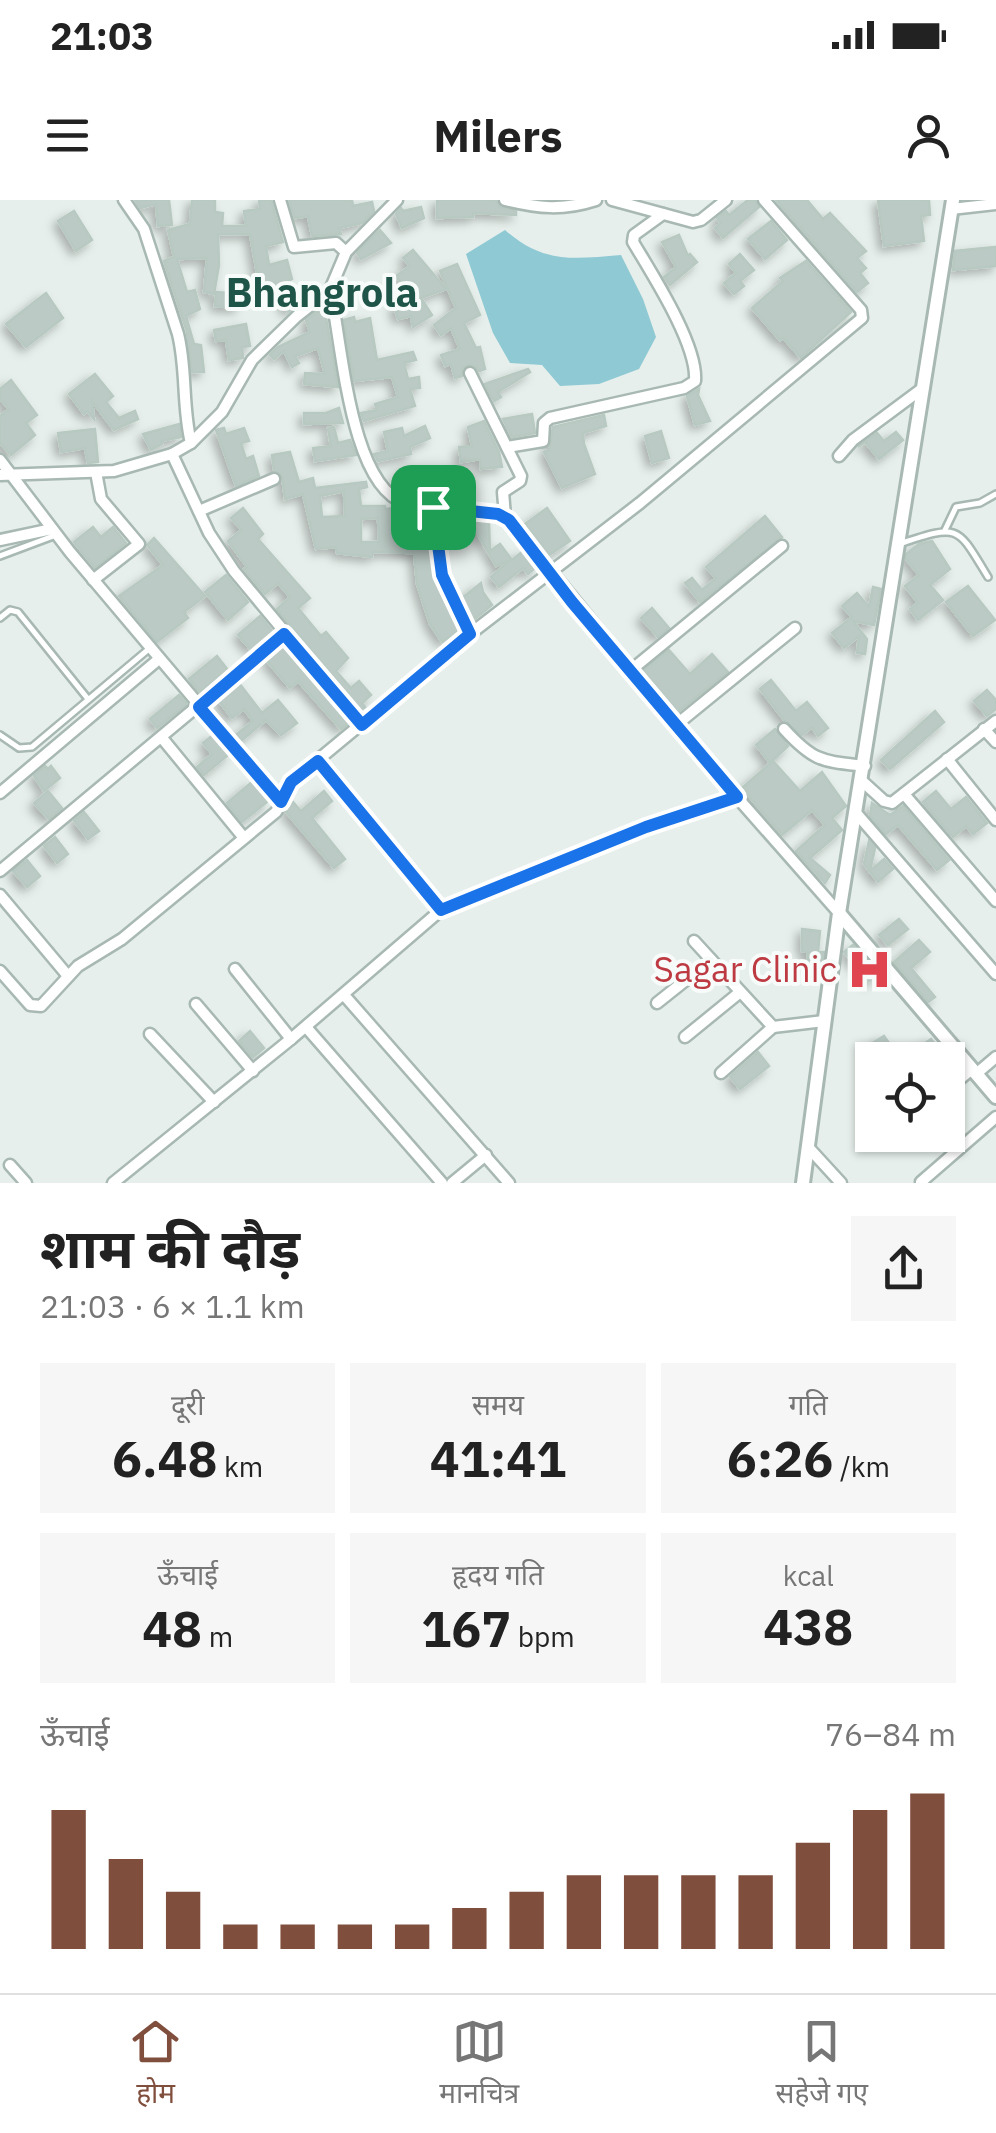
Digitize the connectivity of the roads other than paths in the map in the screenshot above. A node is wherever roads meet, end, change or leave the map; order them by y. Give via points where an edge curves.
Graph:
1 (124, 200) edge
2 (280, 200) edge
3 (397, 200) edge
4 (504, 200) edge
5 (596, 200) edge
6 (612, 200) edge
7 (726, 200) edge
8 (764, 200) edge
9 (996, 204) edge
10 (952, 205) edge
11 (663, 214) junction
12 (346, 252) junction
13 (330, 290) junction
14 (470, 373) dead end
15 (923, 388) junction
16 (191, 443) junction
17 (507, 447) junction
18 (172, 454) junction
19 (840, 456) dead end
20 (0, 460) edge
21 (96, 472) junction
22 (6, 474) edge
23 (274, 480) dead end
24 (996, 494) edge
25 (433, 507) junction
26 (198, 511) junction
27 (505, 516) junction
28 (945, 530) junction
29 (54, 532) junction
30 (0, 540) edge
31 (900, 544) junction
32 (782, 546) dead end
33 (0, 556) edge
34 (551, 573) junction
35 (988, 577) dead end
36 (93, 580) junction
37 (0, 618) edge
38 (795, 628) dead end
39 (284, 634) junction
40 (470, 634) junction
41 (150, 648) junction
42 (158, 659) junction
43 (630, 670) junction
44 (88, 699) junction
45 (199, 707) junction
46 (996, 722) edge
47 (362, 725) junction
48 (676, 725) junction
49 (984, 729) junction
50 (784, 730) dead end
51 (0, 735) edge
52 (162, 738) junction
53 (996, 742) edge
54 (947, 759) junction
55 (318, 761) junction
56 (864, 766) junction
57 (862, 782) junction
58 (0, 794) edge
59 (904, 794) junction
60 (737, 797) junction
61 (281, 802) junction
62 (857, 814) junction
63 (996, 820) edge
64 (244, 838) junction
65 (0, 872) edge
66 (0, 896) edge
67 (996, 900) edge
68 (441, 910) junction
69 (840, 913) junction
70 (694, 942) dead end
71 (710, 960) junction
72 (235, 969) dead end
73 (0, 971) edge
74 (996, 974) edge
75 (68, 976) junction
76 (739, 993) junction
77 (344, 994) junction
78 (657, 1003) dead end
79 (196, 1004) dead end
80 (824, 1021) junction
81 (306, 1027) junction
82 (774, 1028) junction
83 (150, 1034) dead end
84 (686, 1037) dead end
85 (291, 1040) junction
86 (996, 1056) edge
87 (253, 1071) junction
88 (720, 1072) dead end
89 (974, 1072) junction
90 (965, 1078) edge
91 (996, 1098) edge
92 (214, 1102) junction
93 (996, 1116) edge
94 (808, 1147) junction
95 (486, 1155) junction
96 (10, 1164) dead end
97 (921, 1182) edge
98 (26, 1183) edge
99 (113, 1183) edge
100 (442, 1183) edge
101 (452, 1183) edge
102 (509, 1183) edge
103 (802, 1183) edge
104 (841, 1183) edge

1 - 16 street via 144,229 178,334
2 - 12 street via 294,247 336,243
3 - 12 street
4 - 5 street via 542,209
6 - 11 street
7 - 11 street via 693,222
8 - 34 street via 862,318
9 - 10 street
10 - 15 street
11 - 17 street via 632,242 666,296 695,381 550,418 543,442
12 - 13 street
13 - 16 street via 252,360 222,412
13 - 25 street via 346,391 373,472 398,500
14 - 17 street
15 - 19 street
15 - 31 street
16 - 18 street
17 - 27 street via 521,479 502,492
18 - 21 street
18 - 26 street
20 - 22 street
21 - 22 street
21 - 36 street via 101,500 139,544
22 - 29 street
23 - 26 street
24 - 28 lane via 956,507
25 - 27 street
25 - 40 street via 442,575
26 - 39 street
27 - 34 street
28 - 31 lane
28 - 35 lane via 963,538
29 - 30 street
29 - 33 lane
29 - 36 street
31 - 56 street
32 - 43 street
34 - 40 street
34 - 43 street
36 - 41 street
37 - 44 lane via 18,612
38 - 48 street
39 - 45 street
39 - 47 street
40 - 47 street
41 - 42 street
41 - 44 lane
42 - 45 street
42 - 58 street
43 - 48 street
44 - 51 lane via 28,749
45 - 52 street
45 - 61 street
46 - 49 street
47 - 55 street
48 - 60 street
49 - 53 street
49 - 54 street
50 - 56 street via 822,761
52 - 64 street
52 - 65 street
54 - 59 street
54 - 63 street
55 - 61 street via 291,782
55 - 68 street
56 - 57 street
57 - 59 street via 888,803
57 - 62 street
59 - 67 street
60 - 68 lane
60 - 69 street
61 - 64 street
62 - 69 street
62 - 74 street
64 - 75 street
66 - 75 street
68 - 77 street
69 - 80 street
69 - 89 street
70 - 71 street
71 - 76 street
71 - 78 street
72 - 85 street
73 - 75 street via 37,1007
76 - 82 street
76 - 84 street
77 - 81 street
77 - 95 street
79 - 87 street
80 - 82 street
80 - 94 street
81 - 85 street
81 - 100 street
82 - 88 street
83 - 92 street
85 - 87 street
86 - 89 street
87 - 92 street
89 - 90 street
89 - 91 street
92 - 99 street
93 - 97 street
94 - 103 street
94 - 104 street
95 - 101 street
95 - 102 street
96 - 98 street

